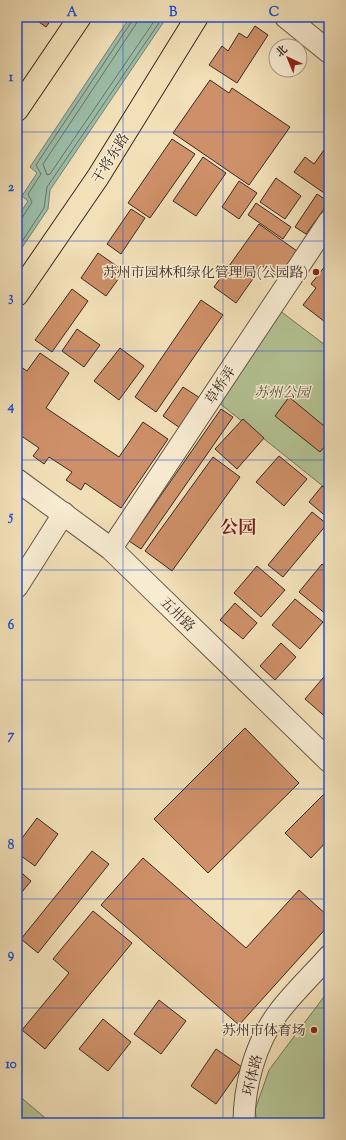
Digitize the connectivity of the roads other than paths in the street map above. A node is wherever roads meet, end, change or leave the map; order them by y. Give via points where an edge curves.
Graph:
1 (80, 17) edge
2 (196, 17) edge
3 (286, 17) edge
4 (329, 52) edge
5 (17, 110) edge
6 (329, 220) edge
7 (17, 295) edge
8 (17, 480) edge
9 (64, 513) junction
10 (111, 549) junction
11 (17, 586) edge
12 (329, 762) edge
13 (329, 956) edge
14 (244, 1123) edge

1 - 5 main road
2 - 7 main road, 干将东路 via 94,183
3 - 4 street
6 - 10 street, 草桥弄
8 - 9 street, 五卅路
9 - 10 street, 五卅路
9 - 11 street
10 - 12 street, 五卅路
13 - 14 street, 环体路 via 286,1003 269,1027 251,1071 246,1093

